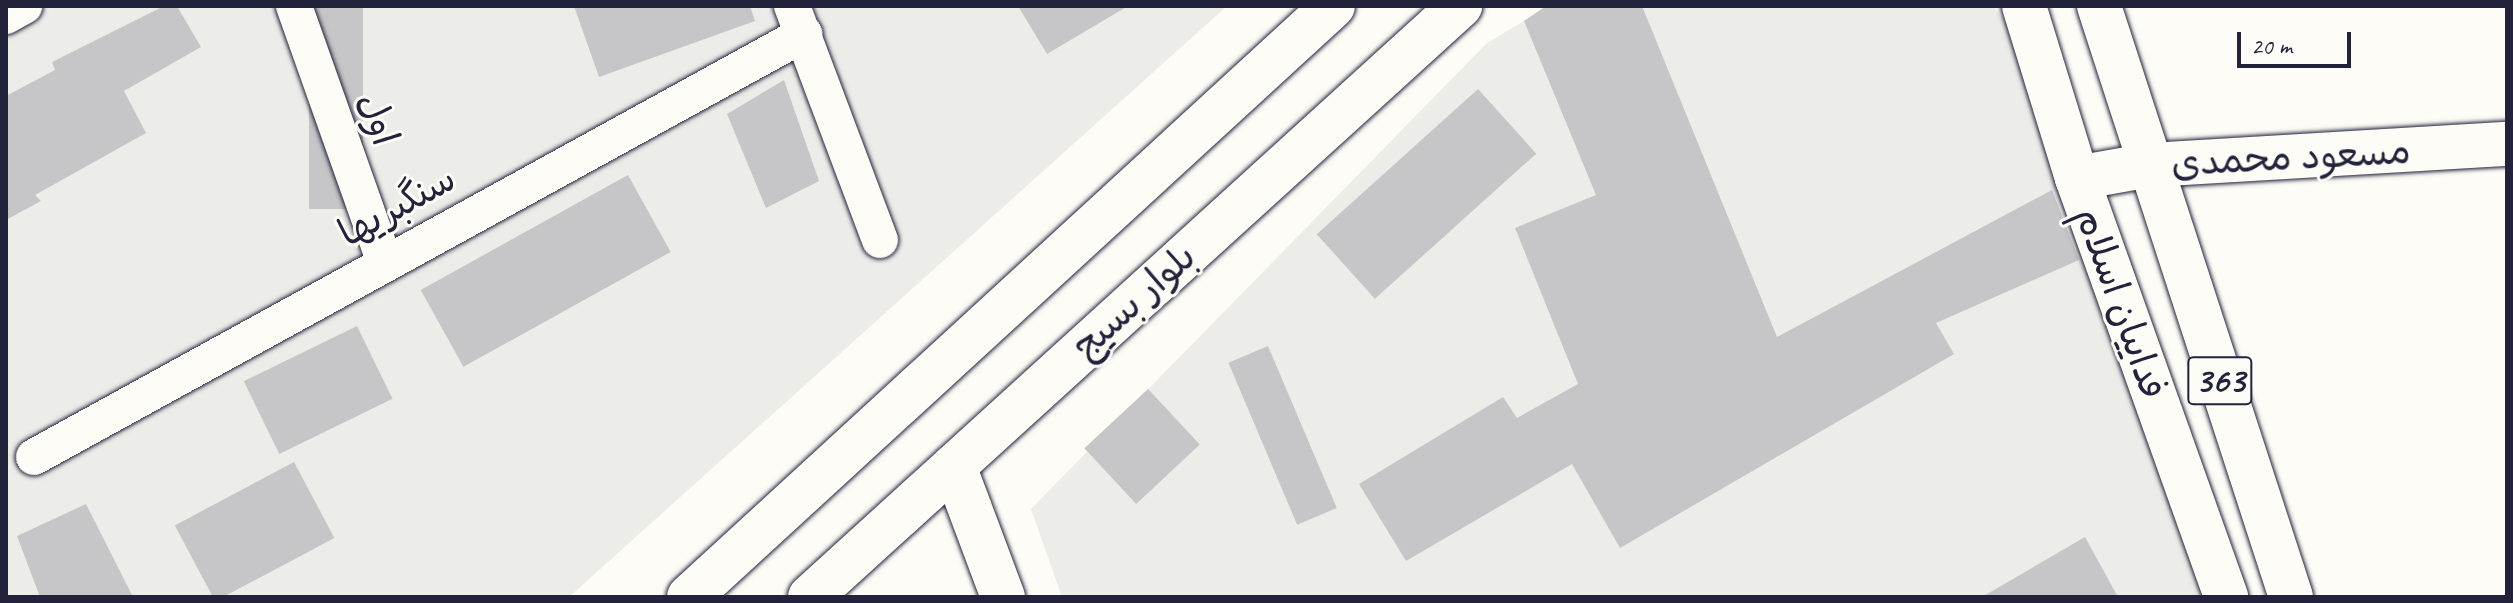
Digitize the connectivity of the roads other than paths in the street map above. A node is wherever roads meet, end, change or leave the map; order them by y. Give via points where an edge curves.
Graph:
1 (24, 6) edge
2 (294, 6) edge
3 (1333, 6) edge
4 (1460, 6) edge
5 (2024, 6) edge
6 (2099, 6) edge
7 (6, 16) edge
8 (798, 20) edge
9 (2507, 144) edge
10 (2150, 165) junction
11 (2077, 178) junction
12 (880, 240) dead end
13 (384, 260) junction
14 (34, 457) dead end
15 (954, 466) junction
16 (689, 597) edge
17 (810, 597) edge
18 (1003, 597) edge
19 (2226, 597) edge
20 (2291, 597) edge

1 - 7 street
2 - 13 street, اول
3 - 16 main road
4 - 15 main road, بلوار بسیج
5 - 11 main road, فداییان اسلام / 363
6 - 10 main road, فداییان اسلام / 363
8 - 12 street, سنگبریها
8 - 13 street, سنگبریها
9 - 10 main road, مسعود محمدی
10 - 11 main road, مسعود محمدی
10 - 20 main road, فداییان اسلام / 363
11 - 19 main road, فداییان اسلام / 363
13 - 14 street, سنگبریها
15 - 17 main road, بلوار بسیج
15 - 18 main road

